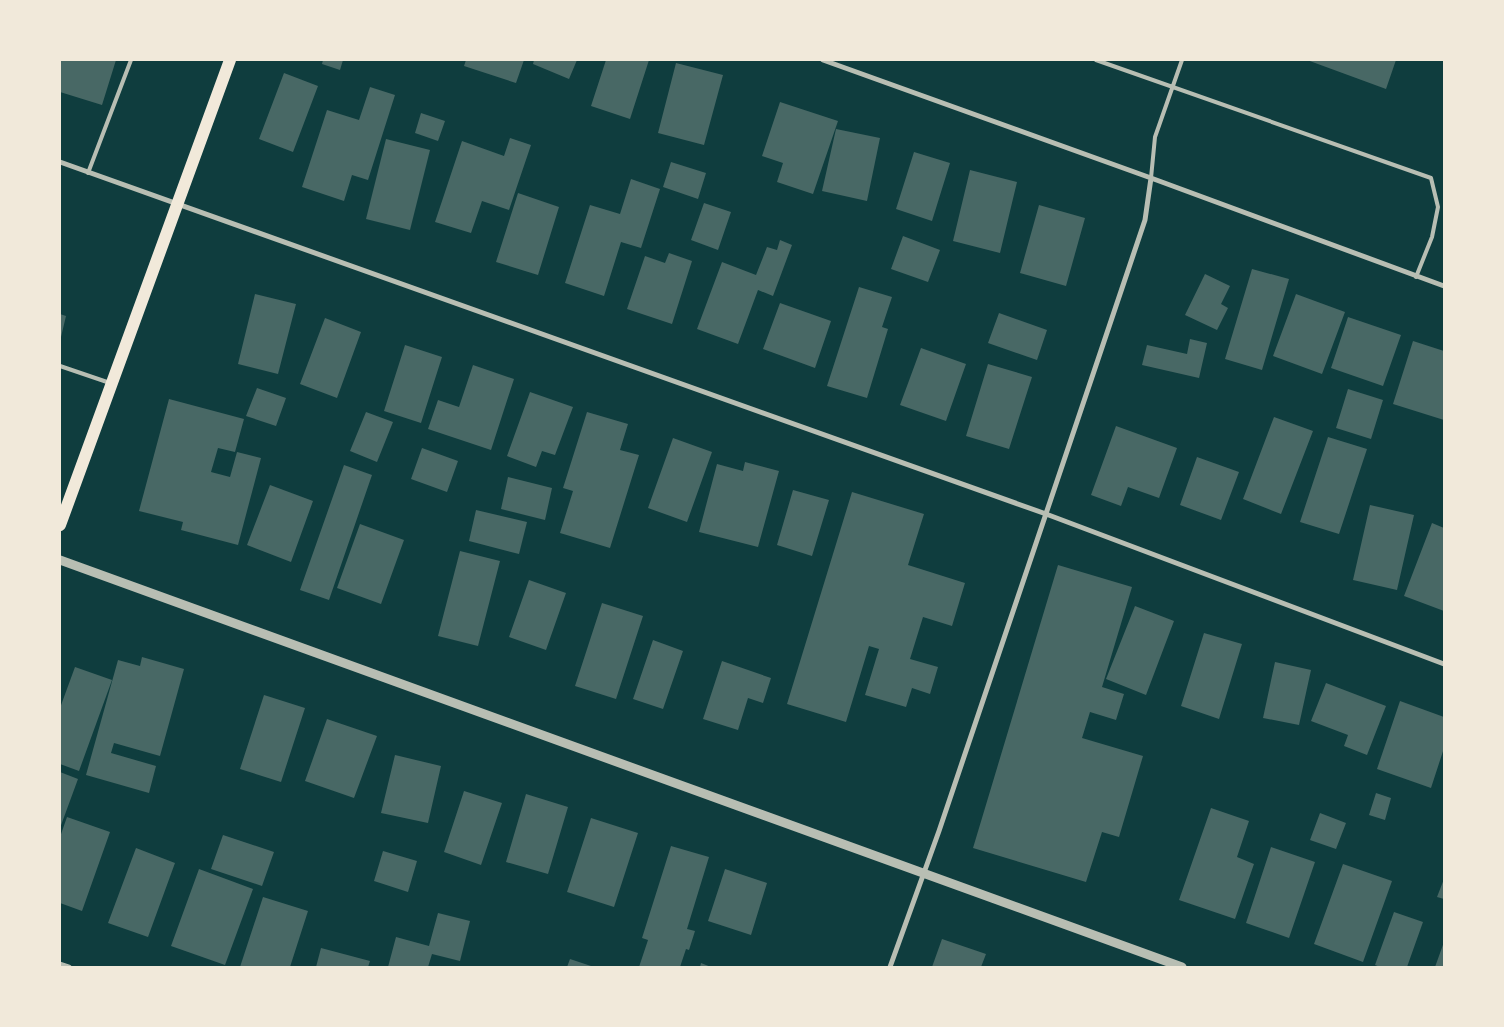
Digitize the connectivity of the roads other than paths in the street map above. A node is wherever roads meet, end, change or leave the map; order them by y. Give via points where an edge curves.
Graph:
1 (131, 60) edge
2 (230, 60) edge
3 (822, 60) edge
4 (1096, 60) edge
5 (1182, 60) edge
6 (1172, 87) junction
7 (60, 162) edge
8 (88, 172) junction
9 (1152, 178) junction
10 (176, 204) junction
11 (1416, 277) junction
12 (1444, 286) edge
13 (60, 366) edge
14 (112, 384) junction
15 (1046, 514) junction
16 (60, 525) edge
17 (60, 560) edge
18 (1444, 664) edge
19 (924, 874) junction
20 (60, 964) edge
21 (69, 967) edge
22 (890, 967) edge
23 (1182, 967) edge

1 - 8 lane
2 - 10 main road
3 - 9 street
4 - 6 lane
5 - 6 lane
6 - 9 lane via 1155,137
6 - 11 lane via 1431,178 1438,207 1432,237
7 - 8 street
8 - 10 street
9 - 11 street
9 - 15 street via 1145,220
10 - 14 main road
10 - 15 street
11 - 12 street
13 - 14 lane
14 - 16 main road
15 - 18 street
15 - 19 street
17 - 19 street
19 - 22 street
19 - 23 street
20 - 21 street

